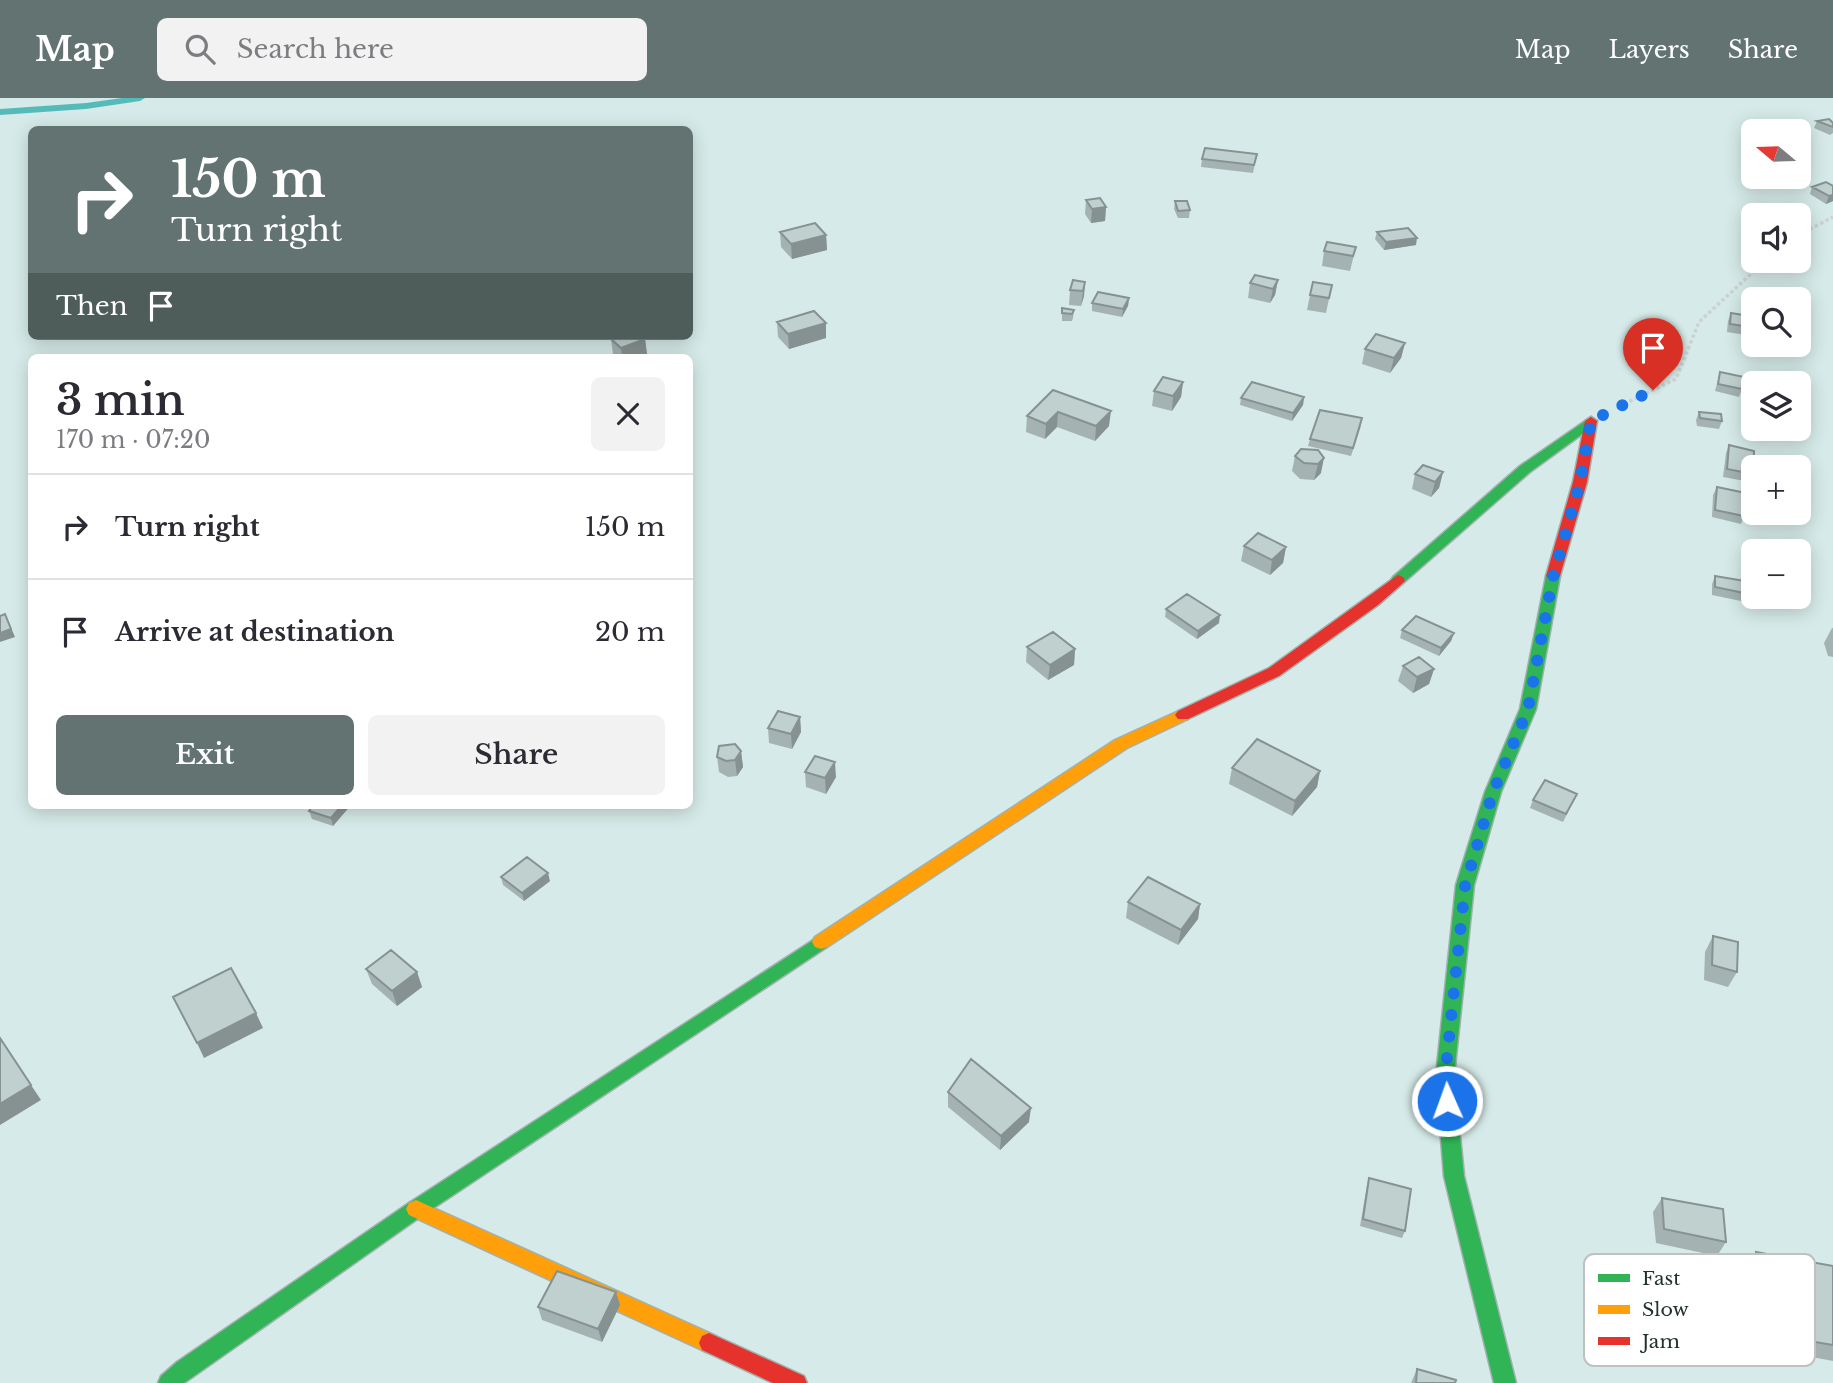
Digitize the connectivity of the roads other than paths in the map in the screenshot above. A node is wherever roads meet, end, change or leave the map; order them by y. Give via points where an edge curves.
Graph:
1 (416, 1209) junction
2 (169, 1383) edge
3 (796, 1383) edge
4 (1504, 1383) edge

1 - 2 street
1 - 3 street
1 - 4 street via 1121,744 1274,672 1373,602 1525,469 1591,421 1580,482 1553,577 1528,709 1493,792 1465,886 1445,1076 1454,1177

